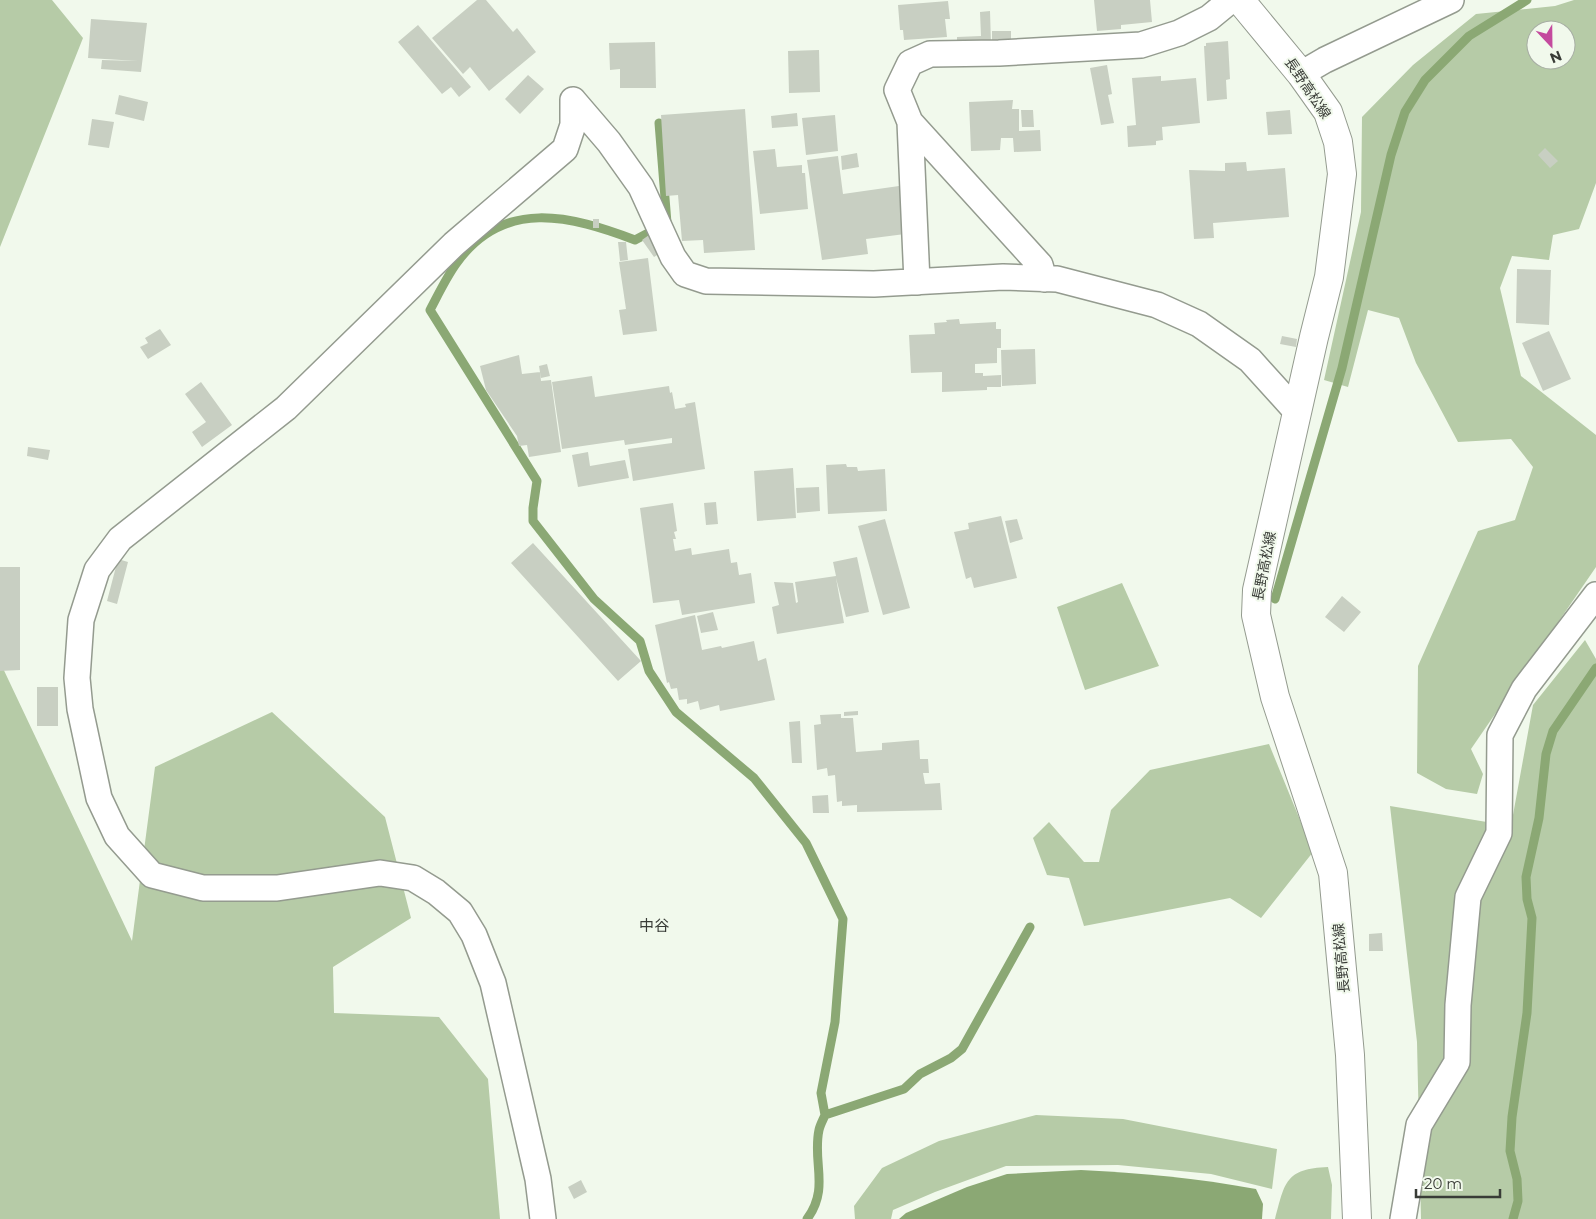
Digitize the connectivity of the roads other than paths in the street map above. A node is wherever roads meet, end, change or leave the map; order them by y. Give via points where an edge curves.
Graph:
1 (1231, 0) edge
2 (1240, 0) edge
3 (1451, 0) edge
4 (1301, 74) junction
5 (910, 122) junction
6 (1044, 279) junction
7 (917, 282) junction
8 (1297, 412) junction
9 (1596, 595) edge
10 (543, 1219) edge
11 (1357, 1219) edge
12 (1403, 1219) edge

1 - 5 street via 1209,18 1179,33 1140,45 930,54 910,63 897,90
2 - 4 main road, 長野高松線
3 - 4 street
4 - 8 main road, 長野高松線 via 1328,112 1338,142 1342,174 1329,277
5 - 6 street via 1040,265
5 - 7 street
6 - 7 street via 1003,277
6 - 8 street via 1057,279 1157,305 1199,324 1250,360
7 - 10 street via 706,281 685,274 673,257 641,186 573,100 573,125 565,149 454,244 286,408 120,539 97,570 81,620 77,678 80,709 99,798 117,836 152,875 203,888 277,888 380,874 413,878 460,912 474,935 493,983 538,1179
8 - 11 main road, 長野高松線 via 1258,590 1256,616 1275,697 1333,873 1350,1055
9 - 12 street via 1524,689 1500,735 1499,833 1468,897 1458,1005 1457,1062 1419,1125

